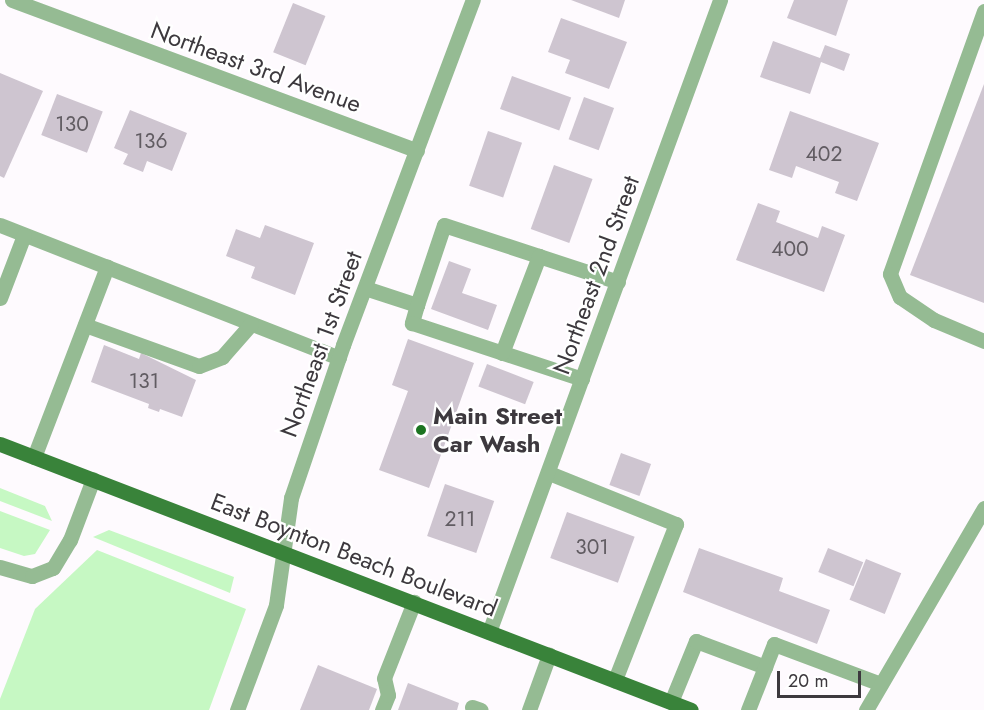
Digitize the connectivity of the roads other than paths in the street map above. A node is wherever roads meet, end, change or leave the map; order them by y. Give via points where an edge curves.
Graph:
1 (12, 0) edge
2 (473, 0) edge
3 (720, 0) edge
4 (984, 12) edge
5 (417, 150) junction
6 (0, 225) edge
7 (24, 235) junction
8 (539, 256) junction
9 (107, 267) junction
10 (618, 282) junction
11 (365, 288) junction
12 (0, 298) edge
13 (417, 305) junction
14 (85, 324) junction
15 (251, 324) junction
16 (984, 341) edge
17 (502, 353) junction
18 (339, 358) junction
19 (582, 379) junction
20 (0, 444) edge
21 (34, 457) junction
22 (549, 473) junction
23 (93, 479) junction
24 (984, 508) edge
25 (283, 551) junction
26 (0, 567) edge
27 (414, 602) junction
28 (489, 632) junction
29 (549, 655) junction
30 (765, 668) junction
31 (615, 680) junction
32 (881, 684) junction
33 (671, 702) junction
34 (237, 710) edge
35 (382, 710) edge
36 (529, 710) edge
37 (691, 710) edge
38 (748, 710) edge
39 (866, 710) edge

1 - 5 street, Northeast 3rd Avenue
2 - 5 street, Northeast 1st Street
3 - 10 street, Northeast 2nd Street
4 - 16 street via 890,274 900,297 933,320
5 - 11 street, Northeast 1st Street
6 - 7 street
7 - 9 street
7 - 12 street
8 - 10 street
8 - 13 street via 444,225
8 - 17 street
9 - 14 street
9 - 15 street
10 - 19 street, Northeast 2nd Street
11 - 13 street
11 - 18 street, Northeast 1st Street
13 - 17 street via 412,323
14 - 15 street via 199,366 222,357
14 - 21 street
15 - 18 street
17 - 19 street
18 - 25 street, Northeast 1st Street via 291,498
19 - 22 street, Northeast 2nd Street
20 - 21 main road, East Boynton Beach Boulevard
21 - 23 main road, East Boynton Beach Boulevard
22 - 28 street, Northeast 2nd Street
22 - 31 street via 676,524
23 - 25 main road, East Boynton Beach Boulevard
23 - 26 street via 70,540 52,568 32,576
24 - 32 street
25 - 27 main road, East Boynton Beach Boulevard
25 - 34 street, Northeast 1st Street via 276,605
27 - 28 main road, East Boynton Beach Boulevard
27 - 35 street via 384,678 388,695
28 - 29 main road, East Boynton Beach Boulevard
29 - 31 main road, East Boynton Beach Boulevard
29 - 36 street
30 - 32 street via 774,644
30 - 33 street via 696,641
30 - 38 street
31 - 33 main road, East Boynton Beach Boulevard
32 - 39 street
33 - 37 main road, East Boynton Beach Boulevard

